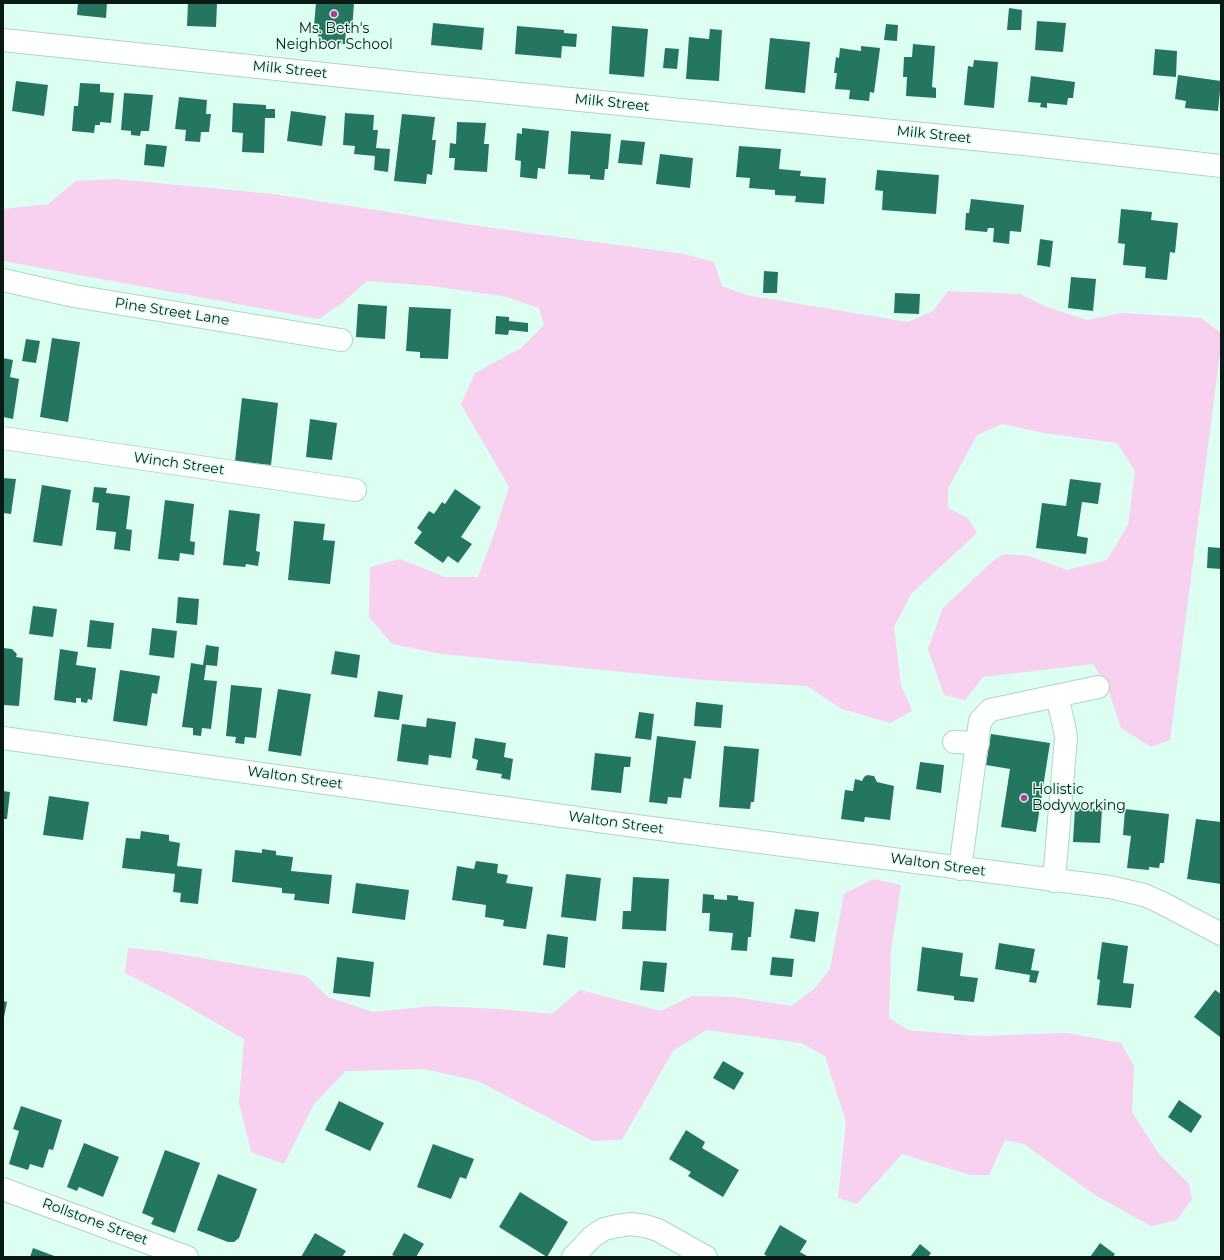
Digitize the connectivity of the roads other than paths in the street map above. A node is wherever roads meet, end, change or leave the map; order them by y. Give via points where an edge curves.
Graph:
1 (3, 40) edge
2 (1221, 166) edge
3 (3, 280) edge
4 (341, 340) dead end
5 (3, 438) edge
6 (355, 490) dead end
7 (1098, 687) dead end
8 (1056, 696) junction
9 (3, 738) edge
10 (954, 742) dead end
11 (978, 743) junction
12 (960, 869) junction
13 (1054, 881) junction
14 (1221, 934) edge
15 (3, 1189) edge
16 (187, 1257) edge
17 (573, 1257) edge
18 (706, 1257) edge

1 - 2 street, Milk Street
3 - 4 street, Pine Street Lane via 74,296
5 - 6 street, Winch Street
7 - 8 street
8 - 11 street via 990,710 980,721
8 - 13 street via 1066,737
9 - 12 street, Walton Street
10 - 11 street
11 - 12 street
12 - 13 street, Walton Street
13 - 14 street, Walton Street via 1110,887 1144,895
15 - 16 street, Rollstone Street
17 - 18 street via 592,1237 604,1229 631,1224 658,1230

